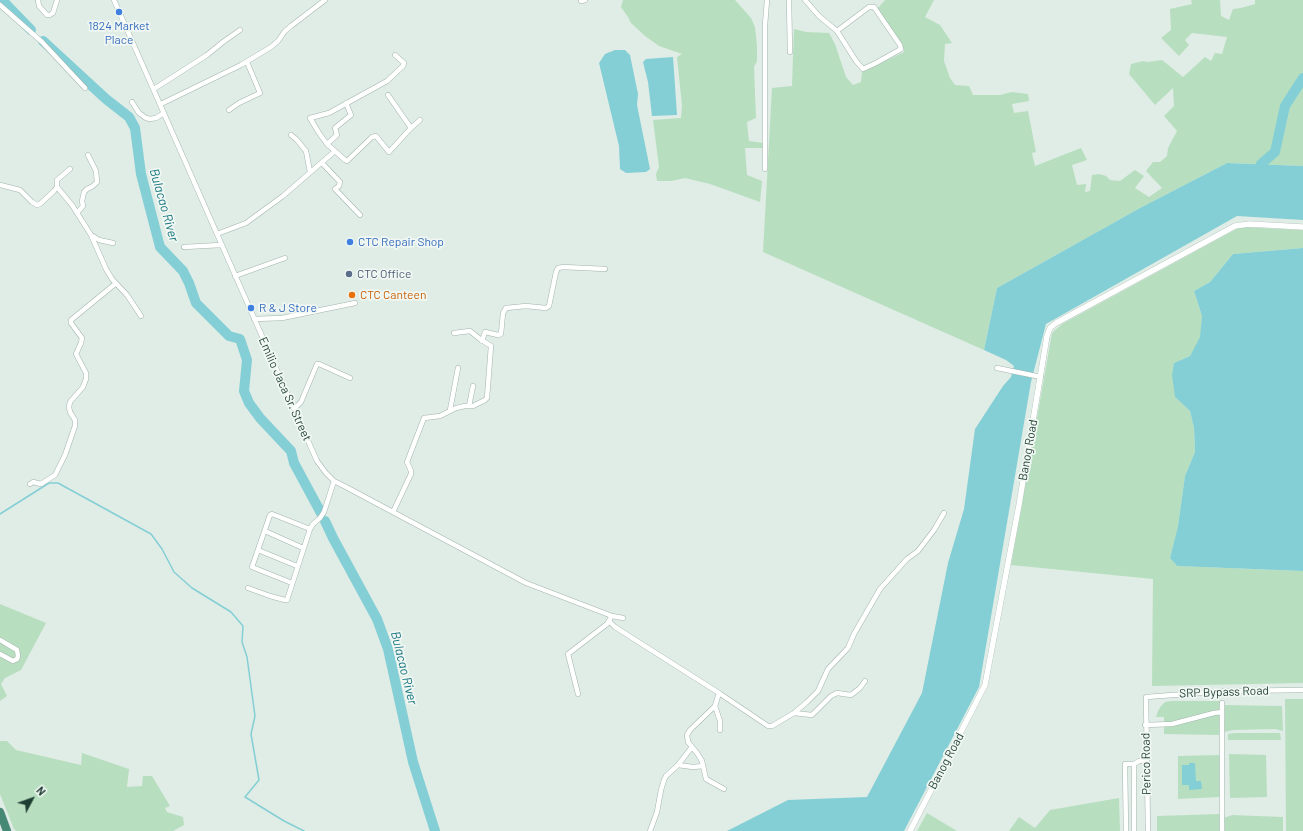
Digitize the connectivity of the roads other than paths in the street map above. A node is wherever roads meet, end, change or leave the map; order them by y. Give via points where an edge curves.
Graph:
1 (38, 0) edge
2 (57, 0) edge
3 (114, 0) edge
4 (325, 0) edge
5 (767, 0) edge
6 (788, 0) edge
7 (805, 0) edge
8 (0, 5) edge
9 (240, 30) dead end
10 (837, 31) junction
11 (790, 52) dead end
12 (395, 54) dead end
13 (247, 62) junction
14 (85, 88) dead end
15 (154, 89) junction
16 (388, 95) dead end
17 (132, 102) dead end
18 (346, 103) junction
19 (160, 104) junction
20 (230, 110) dead end
21 (164, 114) junction
22 (420, 120) dead end
23 (411, 128) junction
24 (291, 135) dead end
25 (327, 144) junction
26 (335, 151) junction
27 (88, 155) dead end
28 (322, 162) junction
29 (70, 169) dead end
30 (765, 169) dead end
31 (310, 172) junction
32 (0, 185) edge
33 (57, 187) junction
34 (77, 213) junction
35 (360, 215) dead end
36 (1303, 227) edge
37 (217, 234) junction
38 (91, 235) junction
39 (113, 242) dead end
40 (221, 245) junction
41 (184, 247) dead end
42 (285, 258) dead end
43 (605, 269) dead end
44 (234, 276) junction
45 (115, 284) junction
46 (355, 302) dead end
47 (140, 316) dead end
48 (254, 319) junction
49 (454, 333) dead end
50 (482, 341) junction
51 (458, 368) dead end
52 (997, 368) dead end
53 (1041, 377) junction
54 (350, 378) dead end
55 (473, 386) dead end
56 (469, 406) junction
57 (294, 409) junction
58 (450, 410) junction
59 (334, 481) junction
60 (30, 484) dead end
61 (393, 512) junction
62 (944, 513) dead end
63 (310, 529) junction
64 (265, 531) junction
65 (303, 548) junction
66 (258, 550) junction
67 (297, 566) junction
68 (292, 582) junction
69 (248, 588) dead end
70 (612, 616) junction
71 (623, 618) dead end
72 (610, 621) junction
73 (0, 640) edge
74 (0, 654) edge
75 (865, 681) dead end
76 (1303, 690) edge
77 (720, 693) junction
78 (578, 694) dead end
79 (1146, 696) joint
80 (1222, 703) dead end
81 (715, 706) junction
82 (1222, 712) junction
83 (794, 713) junction
84 (1145, 725) junction
85 (720, 730) dead end
86 (692, 747) junction
87 (1146, 760) junction
88 (1134, 764) junction
89 (678, 765) junction
90 (703, 766) junction
91 (724, 789) dead end
92 (0, 812) edge
93 (7, 831) edge
94 (650, 831) edge
95 (910, 831) edge
96 (1126, 831) edge
97 (1134, 831) edge
98 (1148, 831) edge
99 (1222, 831) edge

1 - 2 street via 39,6 50,16
3 - 15 street, Emilio Jaca Sr. Street
4 - 13 street via 285,31 275,44
5 - 30 street
6 - 11 street
7 - 10 street via 818,16
8 - 14 street via 42,42
9 - 15 street
10 - 10 street via 863,69 901,49 874,7 869,7
12 - 18 street via 404,63 403,66 387,81
13 - 19 street
13 - 20 street via 260,93
15 - 19 street, Emilio Jaca Sr. Street
16 - 23 street
17 - 21 street via 146,118 156,118
18 - 25 street via 351,115 334,128 337,135
18 - 25 street via 329,113 310,118
19 - 21 street, Emilio Jaca Sr. Street
21 - 37 street, Emilio Jaca Sr. Street
22 - 23 street
23 - 26 street via 389,152 376,136 347,161
24 - 31 street via 306,151
25 - 26 street
26 - 28 street
27 - 34 street via 96,171 97,182 84,192 83,206
28 - 31 street
28 - 35 street via 340,182 335,189
29 - 33 street via 57,180
31 - 37 street via 283,196 246,222
32 - 33 street via 20,190 37,205
33 - 34 street
34 - 38 street
36 - 53 street, Banog Road via 1249,224 1235,226 1056,323 1048,332
37 - 40 street, Emilio Jaca Sr. Street
38 - 39 street via 99,240
38 - 45 street
40 - 41 street
40 - 44 street, Emilio Jaca Sr. Street
42 - 44 street
43 - 50 street via 558,268 549,306 506,308 503,313 501,334 498,336 485,332
44 - 48 street, Emilio Jaca Sr. Street
45 - 47 street via 127,295
45 - 60 street via 71,320 82,338 76,354 86,373 83,387 70,402 70,412 75,426 55,475 41,484
46 - 48 street via 282,318
48 - 57 street, Emilio Jaca Sr. Street
49 - 50 street via 470,331
50 - 56 street via 492,348 488,395 485,400
51 - 58 street
52 - 53 street
53 - 95 street, Banog Road via 985,685
54 - 57 street via 317,364 300,402
55 - 56 street
56 - 58 street
57 - 59 street, Emilio Jaca Sr. Street via 317,461
58 - 61 street via 440,416 427,417 423,420 407,462 411,474
59 - 61 street, Emilio Jaca Sr. Street
59 - 63 street via 324,512
61 - 70 street, Emilio Jaca Sr. Street via 526,583
62 - 83 street via 918,551 907,559 880,589 848,648 828,669 818,691
63 - 64 street via 271,514
63 - 65 street
64 - 65 street
64 - 66 street
65 - 67 street
66 - 67 street
66 - 68 street via 252,567
67 - 68 street
68 - 69 street via 285,600
70 - 71 street, Emilio Jaca Sr. Street
70 - 72 street
72 - 77 street via 615,627
72 - 78 street via 568,654
73 - 74 street via 16,650 18,656 13,661
75 - 83 street via 851,695 837,693 831,696 812,715
76 - 79 street, SRP Bypass Road
77 - 81 street
77 - 83 street via 768,726
79 - 84 street, Perico Road
80 - 82 street
81 - 85 street
81 - 86 street via 687,735
82 - 84 street via 1172,724
82 - 99 street
84 - 87 street, Perico Road
86 - 89 street
86 - 90 street
87 - 88 street
87 - 98 street, Perico Road
88 - 96 street, Perico Road via 1125,764
88 - 97 street, Perico Road
89 - 90 street
89 - 94 street via 664,780 658,812
90 - 91 street via 706,779
92 - 93 highway

